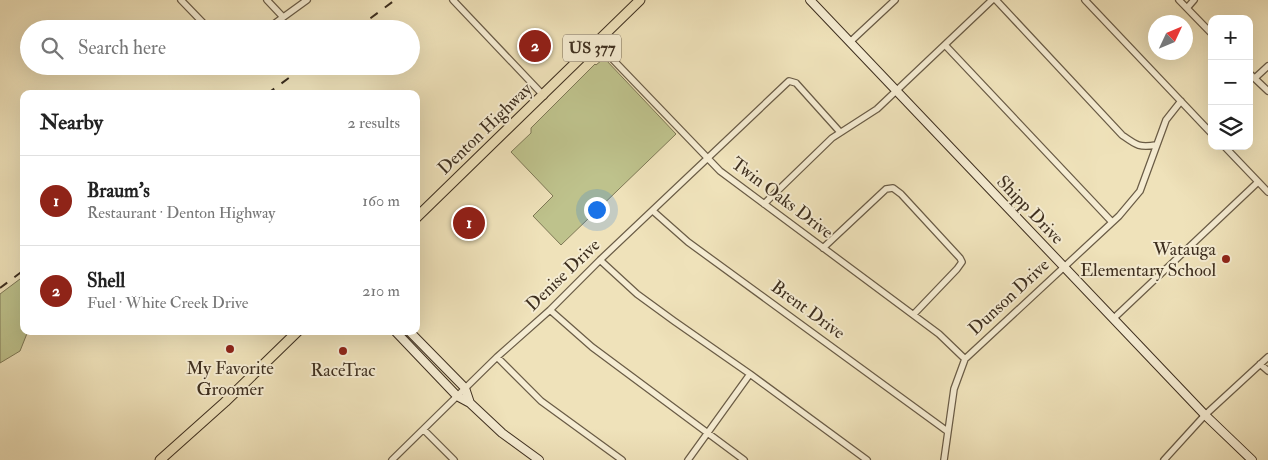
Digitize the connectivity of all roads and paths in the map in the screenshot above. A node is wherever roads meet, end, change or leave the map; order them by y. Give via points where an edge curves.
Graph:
1 (181, 0) edge
2 (267, 0) edge
3 (307, 0) edge
4 (453, 0) edge
5 (640, 0) edge
6 (810, 0) edge
7 (895, 0) edge
8 (994, 0) edge
9 (1084, 0) edge
10 (1180, 0) edge
11 (1194, 0) edge
12 (1187, 8) junction
13 (283, 17) junction
14 (200, 20) edge
15 (279, 20) edge
16 (1208, 30) edge
17 (850, 42) junction
18 (597, 43) junction
19 (945, 45) junction
20 (1268, 66) edge
21 (1255, 78) joint
22 (896, 91) junction
23 (1268, 91) edge
24 (544, 96) junction
25 (1181, 101) junction
26 (1208, 130) edge
27 (840, 132) junction
28 (1156, 145) junction
29 (1228, 150) edge
30 (708, 158) junction
31 (1258, 182) junction
32 (1268, 192) edge
33 (764, 204) junction
34 (653, 211) junction
35 (420, 214) edge
36 (1112, 222) junction
37 (823, 248) junction
38 (600, 260) junction
39 (1064, 266) junction
40 (550, 310) junction
41 (914, 314) junction
42 (1114, 318) junction
43 (294, 335) edge
44 (401, 335) edge
45 (413, 335) edge
46 (1268, 356) edge
47 (497, 357) junction
48 (964, 359) junction
49 (1260, 364) junction
50 (1268, 372) edge
51 (750, 374) junction
52 (465, 388) junction
53 (457, 396) junction
54 (470, 403) junction
55 (1205, 415) junction
56 (424, 430) junction
57 (947, 431) junction
58 (708, 433) junction
59 (160, 460) edge
60 (392, 460) edge
61 (454, 460) edge
62 (539, 460) edge
63 (622, 460) edge
64 (688, 460) edge
65 (744, 460) edge
66 (867, 460) edge
67 (944, 460) edge
68 (1164, 460) edge
69 (1252, 460) edge

1 - 14 street
2 - 13 street
3 - 13 street
4 - 24 street
5 - 18 main road, Denton Highway / US 377
6 - 17 street, Shipp Drive
7 - 17 street
8 - 19 street
8 - 28 street via 1122,135 1137,146
9 - 25 street
10 - 12 street
11 - 12 street
12 - 16 street
13 - 15 street
17 - 22 street, Shipp Drive
18 - 24 main road, Denton Highway / US 377
18 - 30 street, Twin Oaks Drive
19 - 22 street
19 - 36 street
20 - 21 street
21 - 23 street
22 - 27 street via 868,115
22 - 39 street, Shipp Drive
24 - 35 main road, Denton Highway / US 377
25 - 26 street
25 - 28 street, Dunson Drive via 1166,120
27 - 30 street, Denise Drive via 796,82 789,81
27 - 33 street
28 - 36 street, Dunson Drive via 1140,191
29 - 31 street
30 - 33 street, Twin Oaks Drive
30 - 34 street, Denise Drive
31 - 32 street
31 - 42 street
33 - 37 street, Twin Oaks Drive
34 - 38 street, Denise Drive
34 - 57 street, Brent Drive via 688,242
36 - 39 street, Dunson Drive
37 - 41 street, Twin Oaks Drive
37 - 41 street via 886,189 893,188 962,262
38 - 40 street, Denise Drive
38 - 51 street via 638,294
39 - 42 street, Shipp Drive
39 - 48 street, Dunson Drive
40 - 47 street, Denise Drive
40 - 58 street via 592,347
41 - 48 street, Twin Oaks Drive via 940,334
42 - 55 street, Shipp Drive
43 - 59 main road
44 - 53 street
45 - 52 street
46 - 49 street
47 - 52 street, Denise Drive
47 - 63 street via 541,401
48 - 57 street, Dunson Drive via 954,389
49 - 50 street
49 - 55 street
51 - 58 street
51 - 66 street
52 - 53 street, Denise Drive
52 - 54 street
53 - 54 street
53 - 56 street, Denise Drive
54 - 62 street via 502,433
55 - 68 street
55 - 69 street, Shipp Drive
56 - 60 street, Denise Drive
56 - 61 street
57 - 67 street, Dunson Drive
58 - 64 street
58 - 65 street

